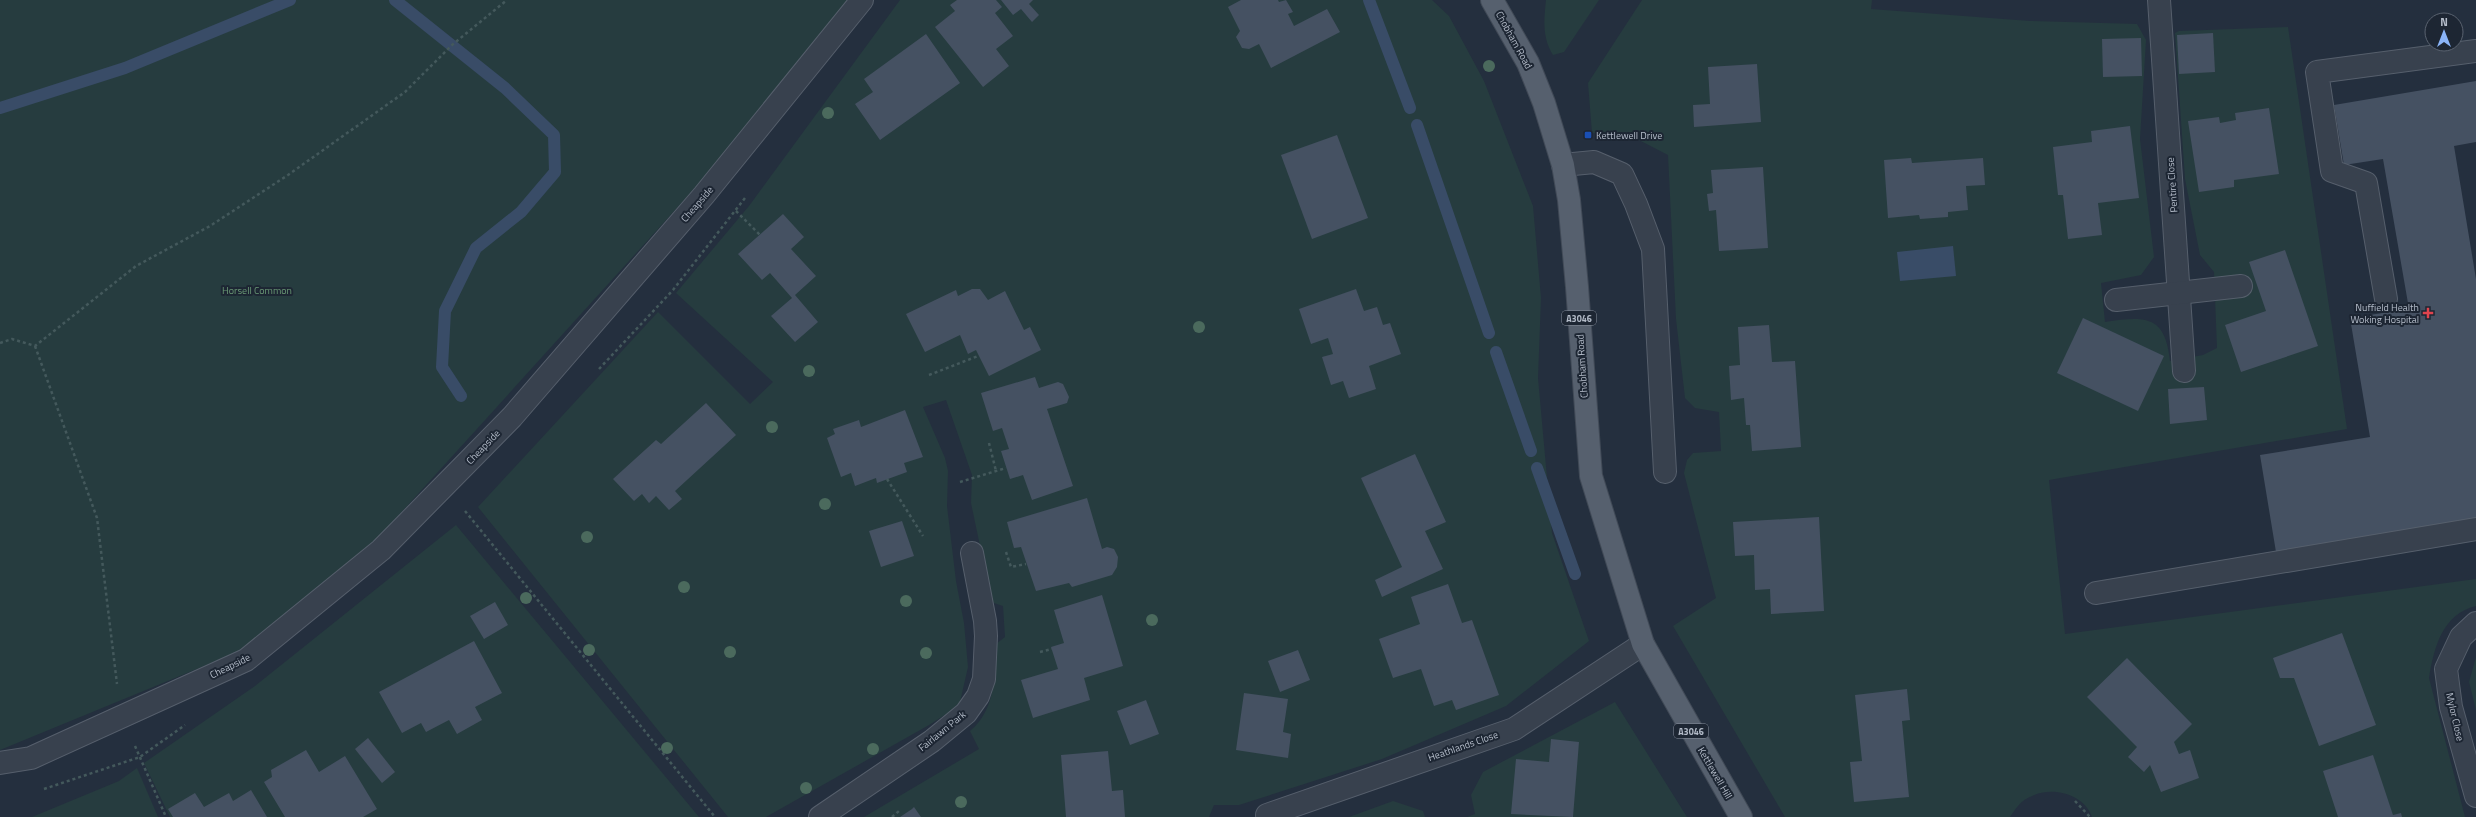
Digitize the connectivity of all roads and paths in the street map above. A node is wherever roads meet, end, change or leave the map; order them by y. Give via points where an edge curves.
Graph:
1 (507, 0) edge
2 (862, 0) edge
3 (1492, 0) edge
4 (2159, 0) edge
5 (2476, 51) edge
6 (1563, 165) junction
7 (711, 187) junction
8 (760, 235) dead end
9 (2241, 286) dead end
10 (2179, 294) junction
11 (2386, 299) dead end
12 (2116, 300) dead end
13 (0, 343) edge
14 (35, 346) junction
15 (978, 356) dead end
16 (2184, 371) dead end
17 (929, 375) dead end
18 (989, 443) dead end
19 (1006, 468) dead end
20 (996, 471) junction
21 (1665, 472) dead end
22 (887, 479) dead end
23 (960, 482) dead end
24 (445, 487) junction
25 (2476, 529) edge
26 (923, 536) dead end
27 (1006, 550) dead end
28 (972, 553) dead end
29 (1026, 564) dead end
30 (2096, 593) dead end
31 (2476, 623) edge
32 (1643, 644) junction
33 (1052, 649) dead end
34 (1040, 652) dead end
35 (121, 715) junction
36 (0, 763) edge
37 (2476, 796) edge
38 (2075, 801) dead end
39 (899, 811) dead end
40 (1267, 815) dead end
41 (166, 817) edge
42 (716, 817) edge
43 (820, 817) edge
44 (892, 817) edge
45 (1741, 817) edge
46 (2090, 817) edge

1 - 14 path via 452,45 405,92 288,175 210,226 136,266
2 - 7 street, Cheapside
3 - 6 main road, Chobham Road / A3046 via 1528,63 1544,103
4 - 10 street, Pentire Close
5 - 11 street via 2317,72 2332,170 2366,183
6 - 21 street via 1594,162 1622,174 1653,250
6 - 32 main road, Chobham Road / A3046 via 1578,287 1591,476
7 - 8 path
7 - 24 street, Cheapside via 512,417
9 - 10 street
10 - 12 street
10 - 16 street, Pentire Close
13 - 14 path via 12,339
14 - 35 path via 97,518
15 - 17 path
18 - 20 path
19 - 20 path
20 - 23 path
22 - 26 path
24 - 35 street, Cheapside via 381,550 246,660
24 - 42 path
25 - 30 street
27 - 29 path via 1011,567
28 - 43 street, Fairlawn Park via 986,636 984,679 978,696 966,713 932,741
31 - 37 street, Mylor Close via 2461,637 2446,669 2451,707
32 - 40 street, Heathlands Close via 1514,729
32 - 45 main road, Kettlewell Hill / A3046
33 - 34 path
35 - 36 street, Cheapside via 31,758
35 - 41 path
38 - 46 path
39 - 44 path

